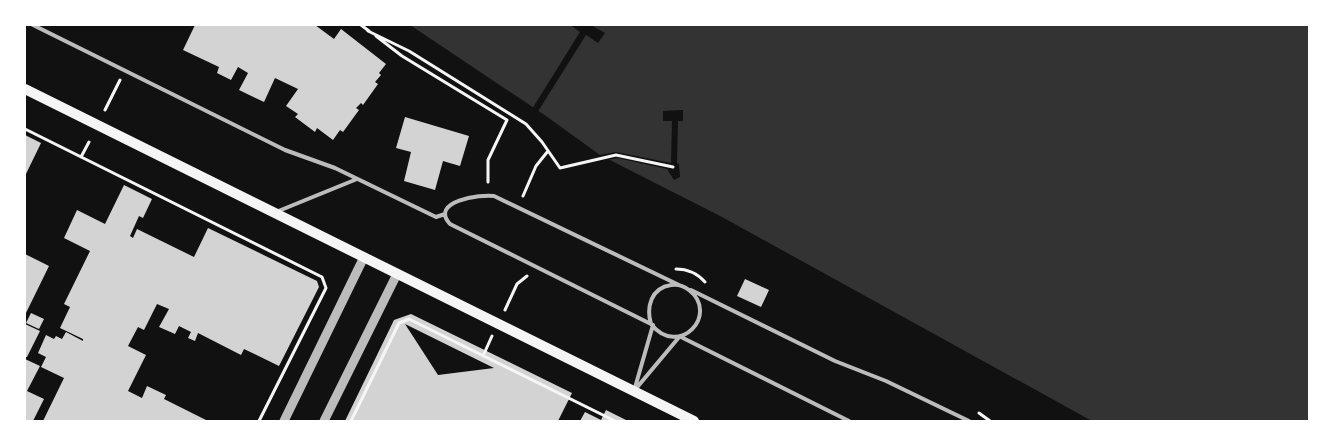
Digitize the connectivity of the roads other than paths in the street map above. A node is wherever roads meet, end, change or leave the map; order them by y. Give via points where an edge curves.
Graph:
1 (33, 25) edge
2 (25, 89) edge
3 (358, 178) junction
4 (274, 212) junction
5 (445, 214) junction
6 (364, 257) junction
7 (397, 274) junction
8 (679, 285) junction
9 (687, 288) junction
10 (652, 324) junction
11 (680, 336) junction
12 (634, 391) junction
13 (284, 421) edge
14 (324, 421) edge
15 (694, 421) edge
16 (849, 421) edge
17 (969, 421) edge

1 - 3 lane via 285,150
2 - 4 main road
3 - 4 lane
3 - 5 lane via 436,217
4 - 6 main road
5 - 8 lane via 450,204 458,200 494,196
5 - 10 lane via 450,224
6 - 7 main road
6 - 13 street
7 - 12 main road
7 - 14 street
8 - 9 lane
8 - 10 lane via 662,288 651,299 648,307
9 - 11 lane via 698,301 700,319 689,333
9 - 17 lane via 835,361 886,381
10 - 11 lane via 664,335
10 - 12 lane
11 - 12 lane
11 - 16 lane
12 - 15 main road

